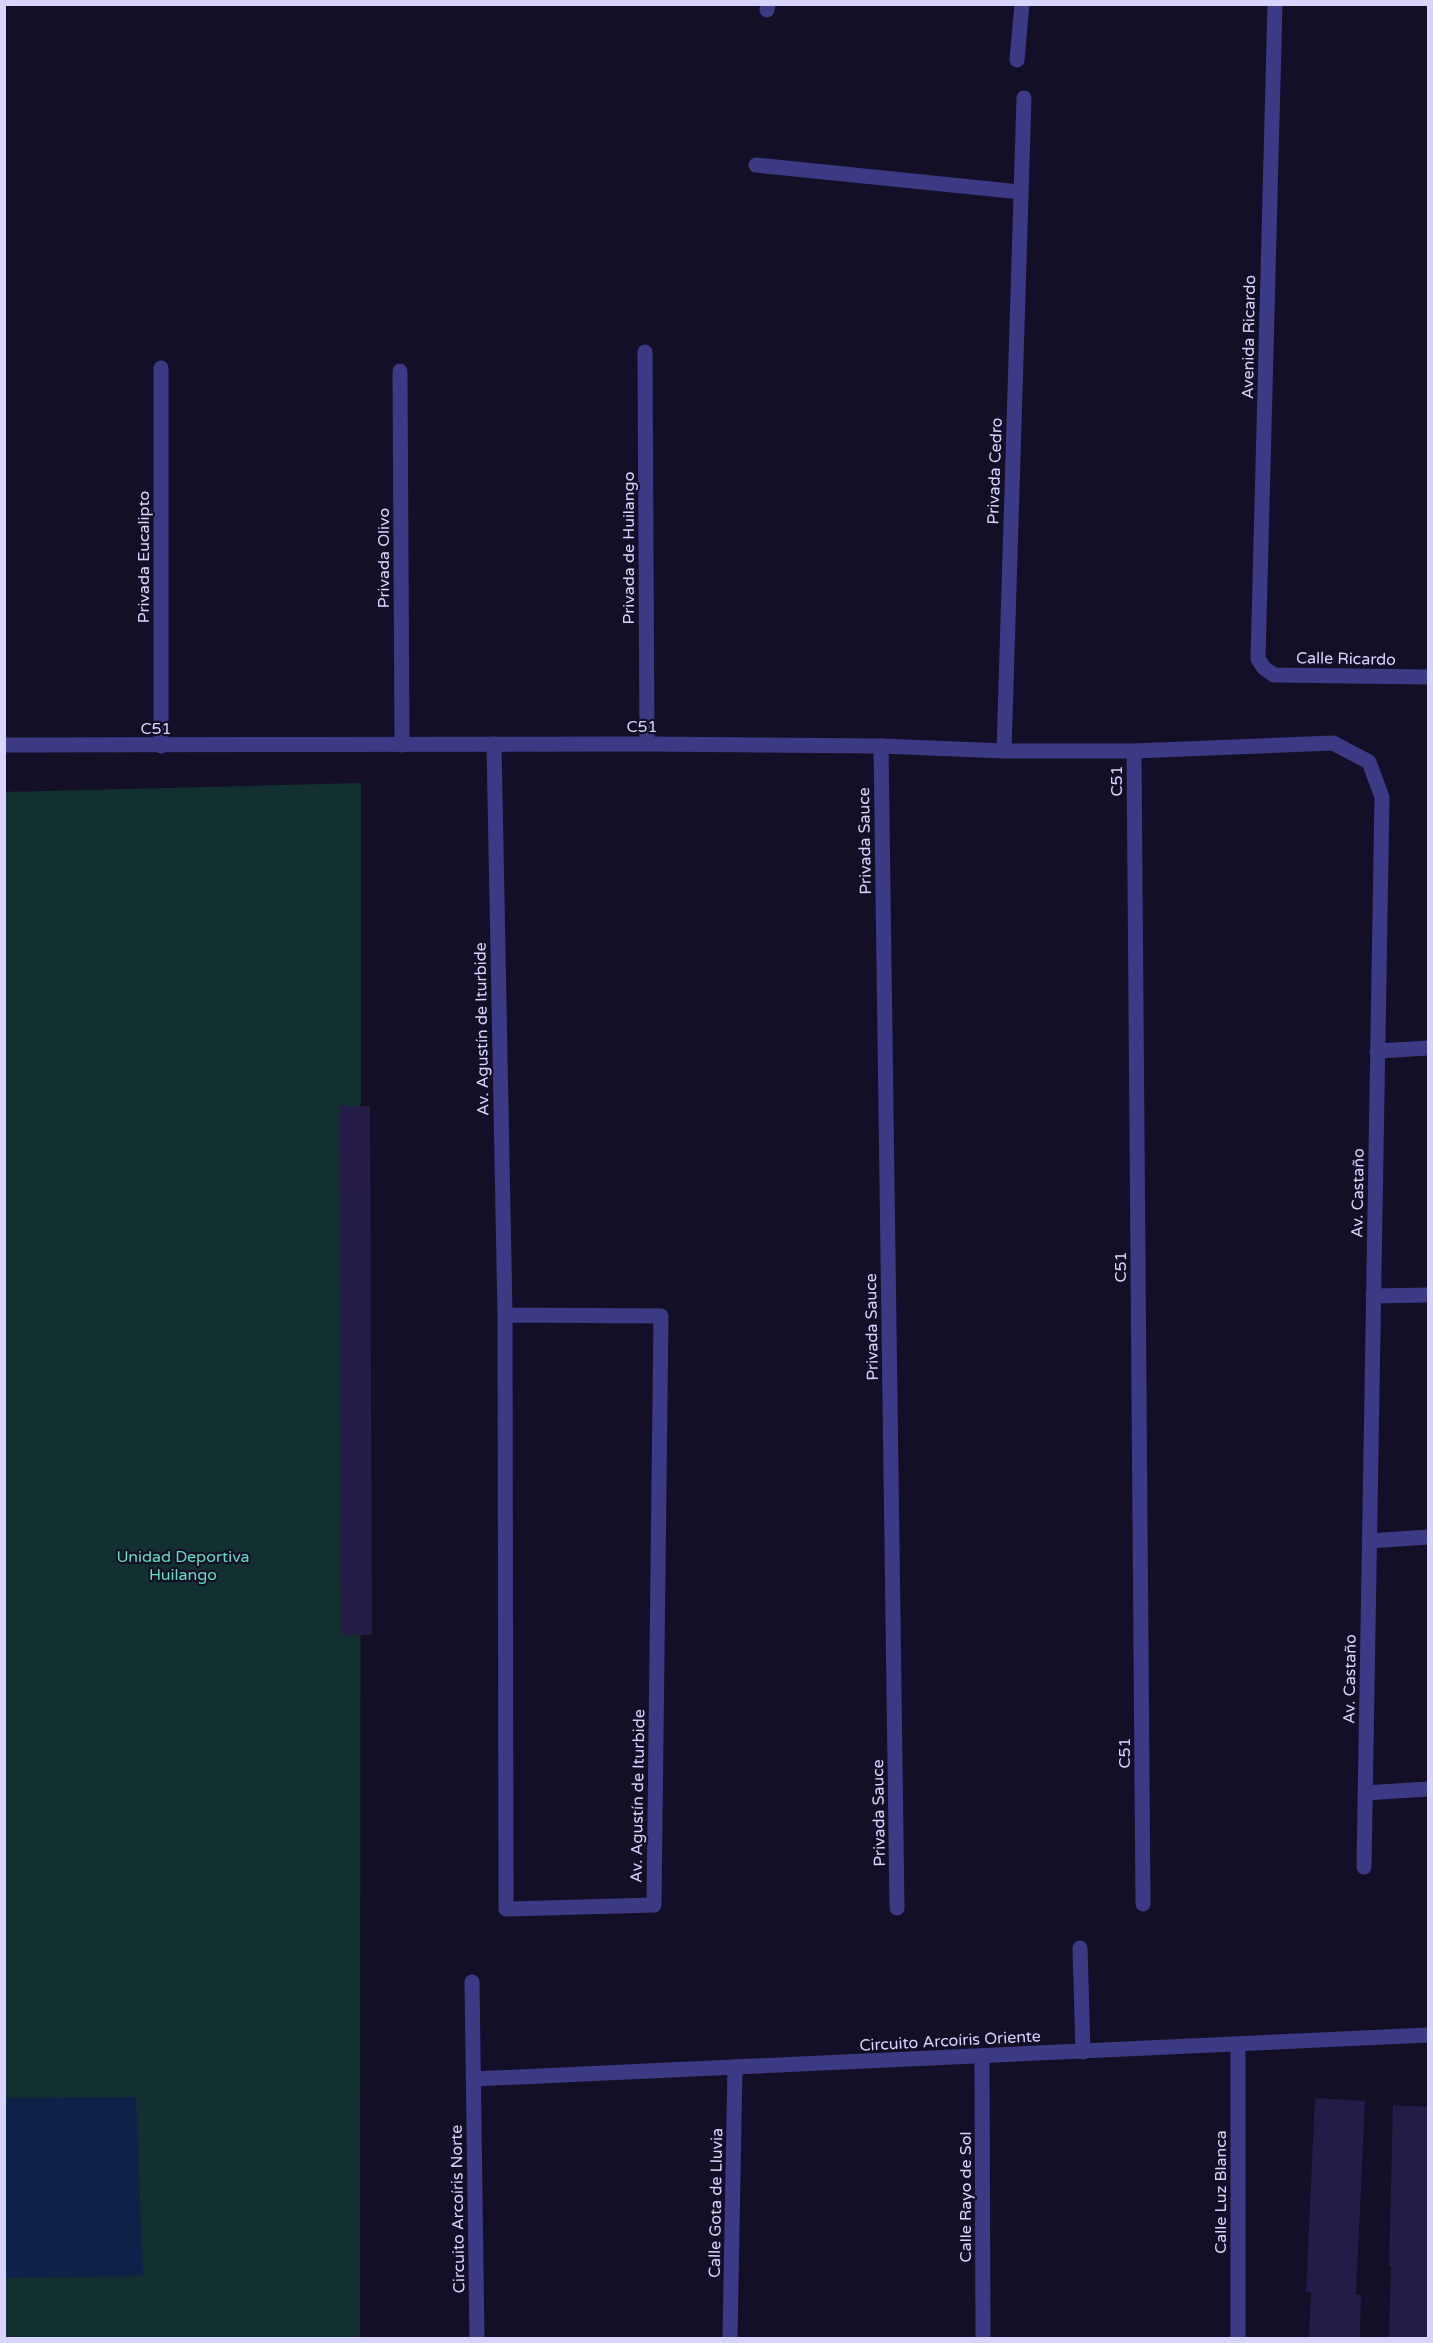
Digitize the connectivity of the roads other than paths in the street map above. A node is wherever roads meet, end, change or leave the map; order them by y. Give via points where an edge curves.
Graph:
1 (1022, 4) edge
2 (1275, 4) edge
3 (1017, 60) dead end
4 (1024, 98) dead end
5 (756, 165) dead end
6 (1020, 192) junction
7 (645, 352) dead end
8 (161, 368) dead end
9 (400, 371) dead end
10 (1264, 668) joint
11 (1428, 677) edge
12 (494, 744) junction
13 (647, 744) junction
14 (4, 745) edge
15 (402, 745) junction
16 (161, 746) junction
17 (881, 746) junction
18 (1004, 751) junction
19 (1134, 751) junction
20 (1428, 1048) edge
21 (1377, 1051) junction
22 (1428, 1295) edge
23 (1373, 1296) junction
24 (505, 1315) junction
25 (1428, 1537) edge
26 (1369, 1541) junction
27 (1428, 1789) edge
28 (1365, 1793) junction
29 (1364, 1867) dead end
30 (1143, 1904) dead end
31 (897, 1908) dead end
32 (1080, 1948) dead end
33 (472, 1982) dead end
34 (1428, 2035) edge
35 (1238, 2045) junction
36 (1083, 2052) junction
37 (982, 2056) junction
38 (735, 2067) junction
39 (474, 2079) junction
40 (477, 2338) edge
41 (730, 2338) edge
42 (983, 2338) edge
43 (1238, 2338) edge

1 - 3 street
2 - 10 street, Avenida Ricardo via 1258,658
4 - 6 street, Privada Cedro
5 - 6 street
6 - 18 street, Privada Cedro
7 - 13 street, Privada de Huilango
8 - 16 street, Privada Eucalipto
9 - 15 street, Privada Olivo
10 - 11 street, Calle Ricardo via 1274,675
12 - 13 street, C51
12 - 15 street, C51
12 - 24 street, Av. Agustín de Iturbide
13 - 17 street, C51
14 - 16 street, C51
15 - 16 street, C51
17 - 18 street, C51
17 - 31 street, Privada Sauce
18 - 19 street, C51
19 - 21 street, Av. Castaño via 1333,742 1369,762 1382,797
19 - 30 street, C51
20 - 21 street
21 - 23 street, Av. Castaño
22 - 23 street
23 - 26 street, Av. Castaño
24 - 24 street, Av. Agustín de Iturbide via 661,1316 654,1905 506,1909
25 - 26 street
26 - 28 street, Av. Castaño
27 - 28 street
28 - 29 street, Av. Castaño
32 - 36 street
33 - 39 street, Circuito Arcoíris Norte
34 - 35 street, Circuito Arcoíris Oriente
35 - 36 street, Circuito Arcoíris Oriente
35 - 43 street, Calle Luz Blanca
36 - 37 street, Circuito Arcoíris Oriente
37 - 38 street, Circuito Arcoíris Oriente
37 - 42 street, Calle Rayo de Sol
38 - 39 street, Circuito Arcoíris Oriente
38 - 41 street, Calle Gota de Lluvia
39 - 40 street, Circuito Arcoíris Norte

